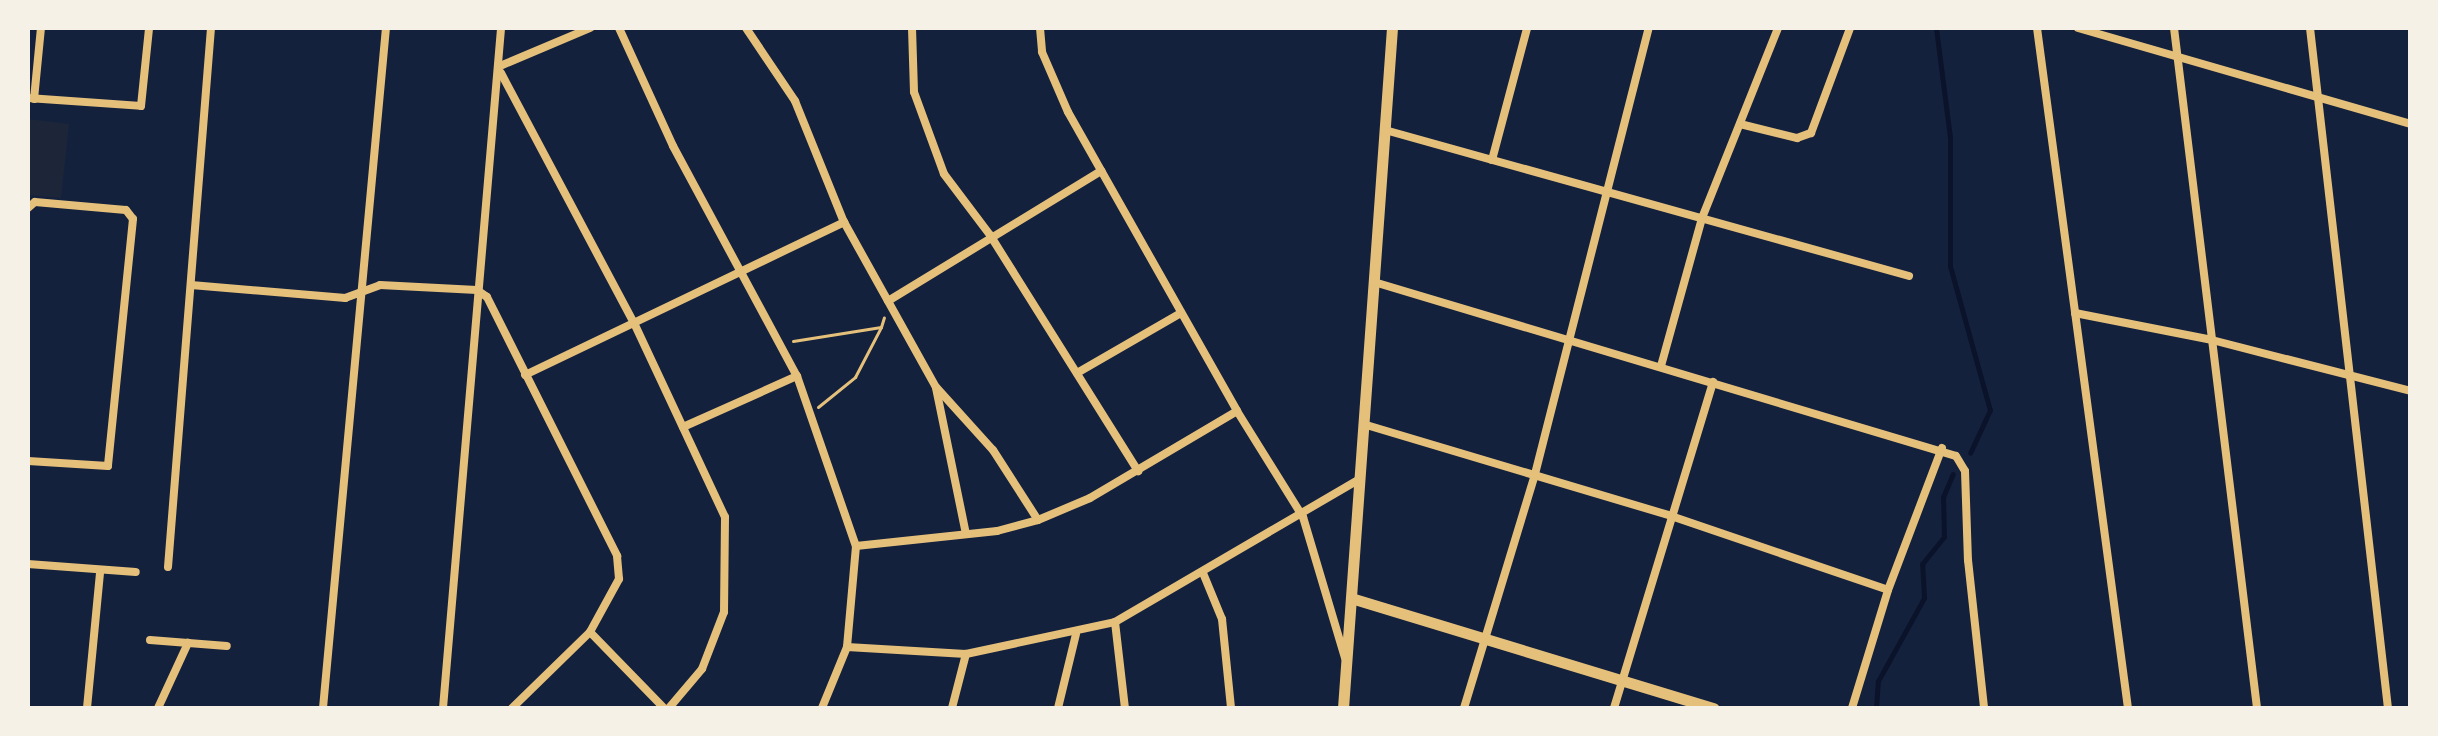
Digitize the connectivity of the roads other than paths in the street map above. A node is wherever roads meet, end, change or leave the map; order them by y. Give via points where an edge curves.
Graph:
1 (41, 28) edge
2 (149, 28) edge
3 (211, 28) edge
4 (386, 28) edge
5 (501, 28) edge
6 (590, 28) edge
7 (619, 28) edge
8 (746, 28) edge
9 (912, 28) edge
10 (1040, 28) edge
11 (1392, 28) edge
12 (1527, 28) edge
13 (1649, 28) edge
14 (1778, 28) edge
15 (1850, 28) edge
16 (2037, 28) edge
17 (2078, 28) edge
18 (2174, 28) edge
19 (2310, 28) edge
20 (2177, 57) junction
21 (500, 70) junction
22 (2318, 97) junction
23 (31, 98) edge
24 (1740, 124) junction
25 (2410, 124) edge
26 (1385, 130) junction
27 (1492, 160) junction
28 (1101, 171) junction
29 (1607, 192) junction
30 (29, 206) edge
31 (1702, 218) junction
32 (844, 222) junction
33 (990, 235) junction
34 (741, 271) junction
35 (1909, 276) dead end
36 (1374, 282) junction
37 (191, 285) junction
38 (477, 290) junction
39 (362, 291) junction
40 (888, 301) junction
41 (1181, 313) junction
42 (2075, 313) junction
43 (635, 325) junction
44 (1570, 339) junction
45 (2212, 340) junction
46 (1661, 366) junction
47 (1077, 373) junction
48 (525, 375) junction
49 (2350, 375) junction
50 (797, 376) junction
51 (1713, 382) junction
52 (936, 387) junction
53 (2410, 391) edge
54 (1237, 411) junction
55 (1363, 424) junction
56 (683, 427) junction
57 (1942, 448) junction
58 (28, 461) edge
59 (1138, 471) junction
60 (1535, 474) junction
61 (1360, 479) junction
62 (1671, 516) junction
63 (1303, 517) junction
64 (1038, 520) junction
65 (966, 534) junction
66 (856, 546) junction
67 (28, 564) edge
68 (168, 567) dead end
69 (100, 572) junction
70 (136, 572) dead end
71 (1203, 573) junction
72 (1888, 590) junction
73 (1351, 598) junction
74 (1115, 622) junction
75 (590, 632) junction
76 (1076, 634) junction
77 (1485, 639) junction
78 (150, 640) dead end
79 (188, 643) junction
80 (227, 646) dead end
81 (847, 647) junction
82 (966, 654) junction
83 (1346, 663) junction
84 (1621, 680) junction
85 (87, 708) edge
86 (158, 708) edge
87 (323, 708) edge
88 (443, 708) edge
89 (512, 708) edge
90 (667, 708) edge
91 (822, 708) edge
92 (952, 708) edge
93 (1058, 708) edge
94 (1125, 708) edge
95 (1231, 708) edge
96 (1343, 708) edge
97 (1464, 708) edge
98 (1614, 708) edge
99 (1714, 708) edge
100 (1852, 708) edge
101 (1984, 708) edge
102 (2128, 708) edge
103 (2257, 708) edge
104 (2388, 708) edge

1 - 23 street
2 - 23 street via 141,106
3 - 37 street
4 - 39 street
5 - 21 street
6 - 21 street
7 - 34 street via 673,146
8 - 32 street via 795,101
9 - 33 street via 914,92 944,174
10 - 28 street via 1042,52
11 - 26 street
12 - 27 street
13 - 29 street
14 - 24 street
15 - 24 street via 1811,133 1797,138
16 - 42 street
17 - 20 street
18 - 20 street
19 - 22 street
20 - 22 street
20 - 45 street
21 - 38 street
21 - 43 street
22 - 25 street
22 - 49 street
24 - 31 street
26 - 27 street
26 - 36 street
27 - 29 street
28 - 33 street
28 - 41 street
29 - 31 street
29 - 44 street
30 - 58 street via 126,210 133,219 108,466
31 - 35 street
31 - 46 street
32 - 34 street
32 - 40 street
33 - 40 street
33 - 47 street
34 - 43 street
34 - 50 street
36 - 44 street
36 - 55 street
37 - 39 street via 345,298
37 - 68 street
38 - 39 street via 380,285
38 - 48 street via 487,297
38 - 88 street
39 - 87 street
40 - 52 street
41 - 47 street
41 - 54 street
42 - 45 street
42 - 102 street
43 - 48 street
43 - 56 street
44 - 46 street
44 - 60 street
45 - 49 street
45 - 103 street
46 - 51 street
47 - 59 street
48 - 75 street via 617,556 619,579
49 - 53 street
49 - 104 street
50 - 56 street
50 - 66 street
51 - 57 street
51 - 62 street
52 - 64 street via 993,450
52 - 65 street
54 - 59 street
54 - 63 street
55 - 60 street
55 - 61 street
56 - 90 street via 725,517 724,612 702,669
57 - 72 street
57 - 101 street via 1956,456 1965,471 1968,560
59 - 64 street
60 - 62 street
60 - 77 street
61 - 63 street
61 - 73 street
62 - 72 street
62 - 84 street
63 - 71 street
63 - 83 street
64 - 65 street
65 - 66 street
66 - 81 street
67 - 69 street
69 - 70 street
69 - 85 street
71 - 74 street
71 - 95 street via 1222,619
72 - 100 street
73 - 77 street
73 - 83 street
74 - 76 street
74 - 94 street
75 - 89 street
75 - 90 street
76 - 82 street
76 - 93 street
77 - 84 street
77 - 97 street
78 - 79 street
79 - 80 street
79 - 86 street
81 - 82 street
81 - 91 street
82 - 92 street
83 - 96 street
84 - 98 street
84 - 99 street

